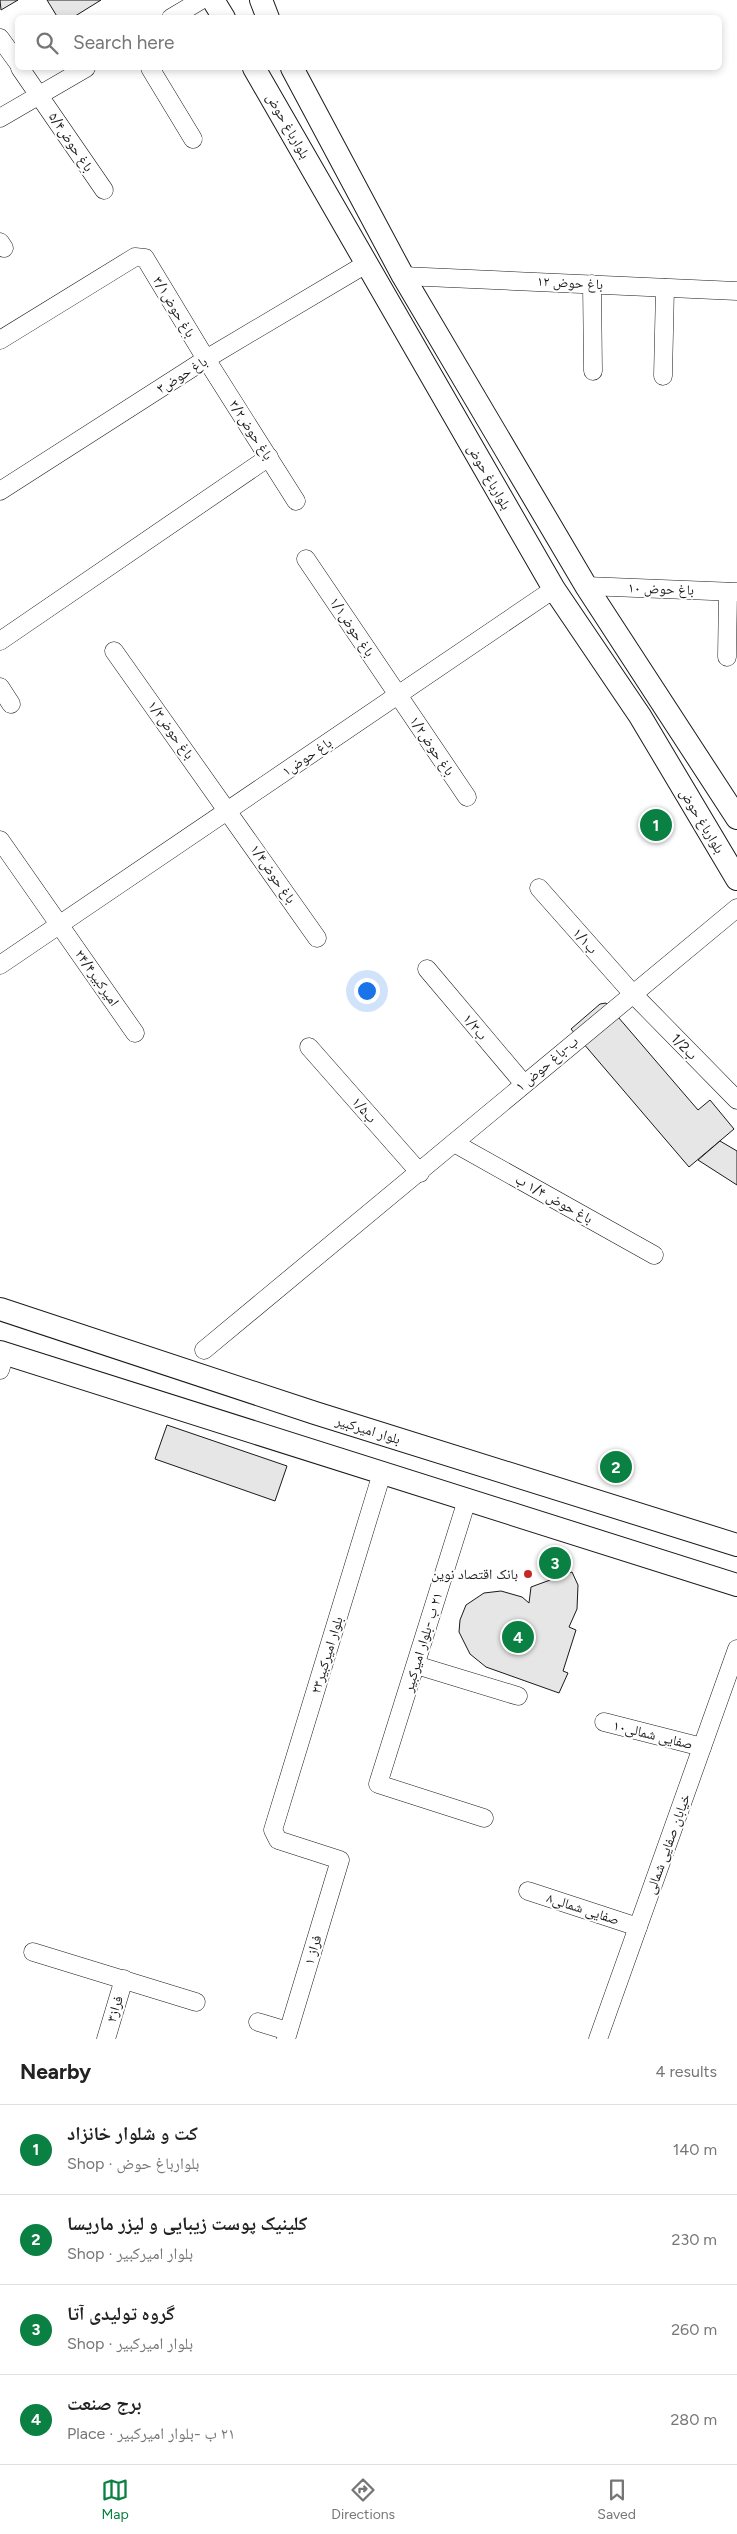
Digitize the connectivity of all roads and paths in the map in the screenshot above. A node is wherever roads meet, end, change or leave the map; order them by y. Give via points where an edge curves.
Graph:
1 (201, 0) edge
2 (213, 0) edge
3 (261, 0) edge
4 (176, 15) edge
5 (222, 15) edge
6 (267, 15) edge
7 (0, 38) edge
8 (15, 59) edge
9 (21, 70) edge
10 (83, 70) edge
11 (151, 70) edge
12 (255, 70) edge
13 (293, 70) edge
14 (39, 95) junction
15 (310, 98) junction
16 (281, 113) junction
17 (0, 118) edge
18 (193, 139) dead end
19 (104, 190) dead end
20 (366, 264) junction
21 (402, 276) junction
22 (592, 284) junction
23 (665, 288) junction
24 (737, 291) edge
25 (0, 340) edge
26 (206, 359) junction
27 (593, 371) dead end
28 (663, 376) dead end
29 (269, 457) junction
30 (0, 491) edge
31 (296, 501) dead end
32 (306, 559) dead end
33 (586, 586) junction
34 (554, 589) junction
35 (733, 592) edge
36 (0, 641) edge
37 (114, 651) dead end
38 (727, 657) dead end
39 (0, 686) edge
40 (654, 689) junction
41 (398, 695) junction
42 (11, 704) dead end
43 (632, 705) junction
44 (467, 798) dead end
45 (229, 810) junction
46 (736, 815) edge
47 (0, 840) edge
48 (737, 879) edge
49 (539, 888) dead end
50 (737, 908) edge
51 (59, 924) junction
52 (317, 938) dead end
53 (0, 965) edge
54 (427, 969) dead end
55 (632, 993) junction
56 (135, 1033) dead end
57 (309, 1047) dead end
58 (524, 1084) junction
59 (737, 1100) edge
60 (454, 1143) junction
61 (420, 1173) junction
62 (654, 1255) dead end
63 (0, 1309) edge
64 (204, 1350) dead end
65 (2, 1359) edge
66 (299, 1408) junction
67 (284, 1443) junction
68 (382, 1473) junction
69 (466, 1500) junction
70 (737, 1546) edge
71 (737, 1585) edge
72 (737, 1648) edge
73 (416, 1665) junction
74 (518, 1696) dead end
75 (604, 1722) dead end
76 (702, 1747) junction
77 (484, 1818) dead end
78 (340, 1860) joint
79 (528, 1891) dead end
80 (638, 1927) junction
81 (33, 1952) dead end
82 (124, 1979) junction
83 (196, 2002) dead end
84 (258, 2022) dead end
85 (288, 2037) edge
86 (106, 2039) edge
87 (598, 2039) edge

1 - 4 street
2 - 5 main road
3 - 6 main road
7 - 8 street
9 - 14 street, باغ حوض۵/۴
10 - 14 street
11 - 18 street
12 - 16 main road, بلوارباغ حوض
13 - 15 main road, بلوارباغ حوض
14 - 17 street
14 - 19 street, باغ حوض۵/۴
15 - 16 main road
15 - 21 main road, بلوارباغ حوض
16 - 20 main road, بلوارباغ حوض
20 - 26 street, باغ حوض۳
20 - 34 main road, بلوارباغ حوض
21 - 22 street, ۱۲ باغ حوض
21 - 33 main road, بلوارباغ حوض
22 - 23 street, ۱۲ باغ حوض
22 - 27 street
23 - 24 street, ۱۲ باغ حوض
23 - 28 street
25 - 26 street, باغ حوض۳/۱ via 141,256
26 - 29 street, باغ حوض۳/۲
26 - 30 street, باغ حوض۳
29 - 31 street, باغ حوض۳/۲
29 - 36 street
32 - 41 street, باغ حوض۱/۱
33 - 35 street, ۱۰ باغ حوض
33 - 40 main road, بلوارباغ حوض
34 - 41 street, باغ حوض۱
34 - 43 main road, بلوارباغ حوض
35 - 38 street
37 - 45 street, باغ حوض۱/۳
39 - 42 street
40 - 43 main road
40 - 46 main road, بلوارباغ حوض
41 - 44 street, باغ حوض۱/۲
41 - 45 street, باغ حوض۱
43 - 48 main road, بلوارباغ حوض
45 - 51 street, باغ حوض۱
45 - 52 street, باغ حوض۱/۴
47 - 51 street, امیرکبیر۲۴/۴
49 - 55 street, ب۱/۱
50 - 55 street, ۱ ب-باغ حوض
51 - 53 street, باغ حوض۱
51 - 56 street, امیرکبیر۲۴/۴
54 - 58 street, ب۱/۳
55 - 58 street, ۱ ب-باغ حوض
55 - 59 street, 1/2ب
57 - 61 street, ب۱/۵
58 - 60 street, ۱ ب-باغ حوض
60 - 61 street, ۱ ب-باغ حوض
60 - 62 street, باغ حوض ۱/۴ ب
61 - 64 street, ۱ ب-باغ حوض
63 - 66 main road, بلوار امیرکبیر
65 - 67 main road
66 - 67 main road
66 - 70 main road, بلوار امیرکبیر
67 - 68 main road
68 - 69 main road
68 - 78 street, ۲۳بلوار امیرکبیر via 273,1830 275,1837
69 - 71 main road
69 - 73 street, ٢١ ب -بلوار امیرکبیر
72 - 76 street, خیابان صفایی شمالی
73 - 74 street
73 - 77 street, ٢١ ب -بلوار امیرکبیر via 378,1784
75 - 76 street, صفایی شمالی۱۰
76 - 80 street, خیابان صفایی شمالی
78 - 85 street, فراز ۱
79 - 80 street, صفایی شمالی۸
80 - 87 street, خیابان صفایی شمالی
81 - 82 street
82 - 83 street
82 - 86 street, فراز۳
84 - 85 street

